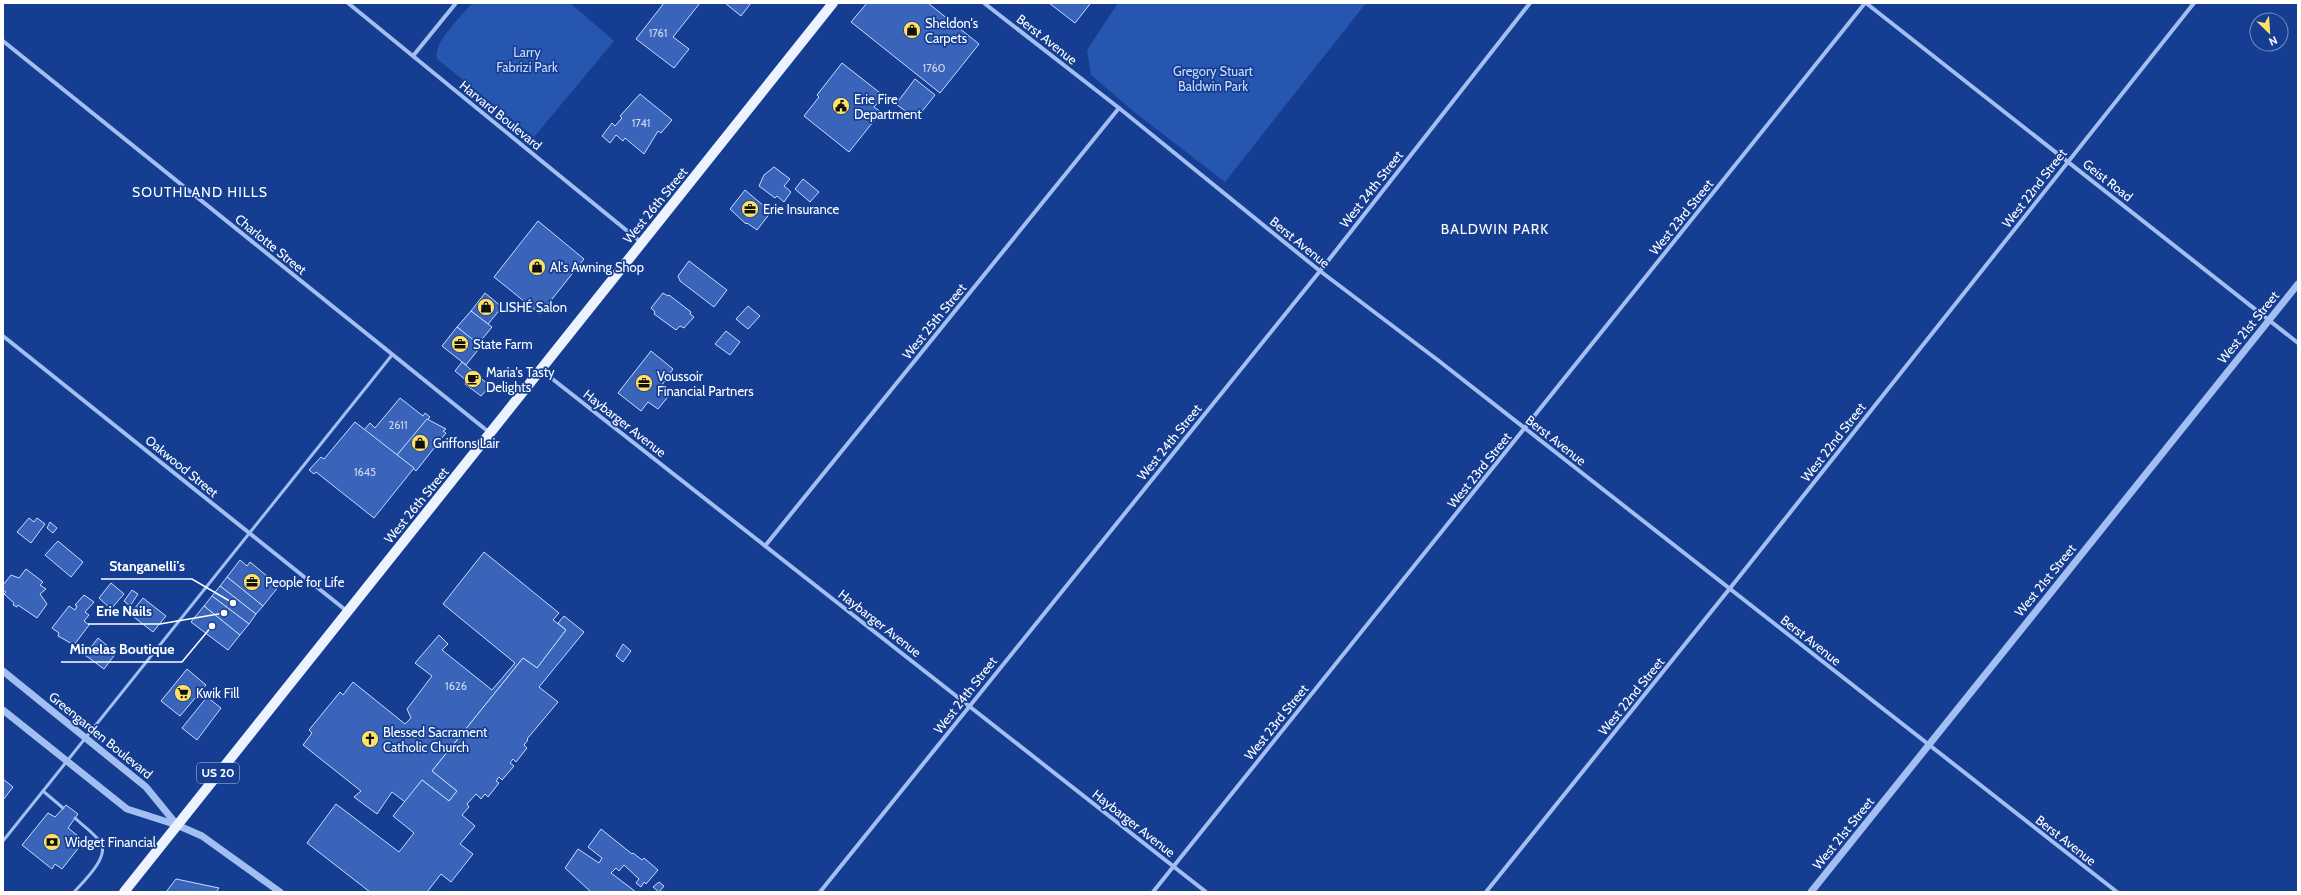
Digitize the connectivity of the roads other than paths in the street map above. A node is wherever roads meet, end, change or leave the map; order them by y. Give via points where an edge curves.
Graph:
1 (348, 3) edge
2 (456, 3) edge
3 (833, 3) edge
4 (984, 3) edge
5 (1530, 3) edge
6 (1866, 3) edge
7 (2194, 3) edge
8 (3, 41) edge
9 (413, 56) junction
10 (1119, 108) junction
11 (2068, 161) junction
12 (642, 243) junction
13 (1320, 271) junction
14 (2298, 284) edge
15 (2269, 320) junction
16 (3, 336) edge
17 (2298, 343) edge
18 (392, 355) junction
19 (541, 370) junction
20 (1525, 428) junction
21 (490, 433) junction
22 (249, 533) junction
23 (766, 546) junction
24 (1730, 589) junction
25 (348, 612) junction
26 (3, 671) edge
27 (969, 706) junction
28 (3, 710) edge
29 (86, 737) junction
30 (1929, 745) junction
31 (67, 761) junction
32 (43, 791) junction
33 (63, 808) dead end
34 (75, 818) dead end
35 (177, 825) junction
36 (3, 841) edge
37 (1174, 867) junction
38 (74, 892) edge
39 (124, 892) edge
40 (280, 892) edge
41 (820, 892) edge
42 (1153, 892) edge
43 (1206, 892) edge
44 (1486, 892) edge
45 (1811, 892) edge
46 (2117, 892) edge

1 - 9 street, Harvard Boulevard
2 - 9 street
3 - 12 main road, West 26th Street / US 20
4 - 10 street, Berst Avenue
5 - 13 street, West 24th Street
6 - 11 street, Geist Road
6 - 20 street, West 23rd Street
7 - 11 street, West 22nd Street
8 - 18 street, Charlotte Street
9 - 12 street, Harvard Boulevard
10 - 13 street, Berst Avenue
10 - 23 street, West 25th Street
11 - 15 street, Geist Road
11 - 24 street, West 22nd Street
12 - 19 main road, West 26th Street / US 20
13 - 20 street, Berst Avenue
13 - 27 street, West 24th Street
14 - 15 street, West 21st Street
15 - 17 street, Geist Road
15 - 30 street, West 21st Street
16 - 22 street, Oakwood Street
18 - 21 street, Charlotte Street
18 - 22 lane
19 - 21 main road, West 26th Street / US 20
19 - 23 street, Haybarger Avenue
20 - 24 street, Berst Avenue
20 - 37 street, West 23rd Street
21 - 25 main road, West 26th Street / US 20
22 - 25 street, Oakwood Street
22 - 29 lane
23 - 27 street, Haybarger Avenue
24 - 30 street, Berst Avenue
24 - 44 street, West 22nd Street
25 - 35 main road, West 26th Street / US 20
26 - 29 street, Greengarden Boulevard
27 - 37 street, Haybarger Avenue
27 - 41 street, West 24th Street
28 - 31 street, Greengarden Boulevard
29 - 31 lane
29 - 35 street, Greengarden Boulevard via 146,787
30 - 45 street, West 21st Street
30 - 46 street, Berst Avenue
31 - 32 lane
31 - 35 street, Greengarden Boulevard via 127,809
32 - 33 lane
32 - 36 lane
34 - 38 lane via 101,843 103,850 98,864
35 - 39 main road, West 26th Street / US 20
35 - 40 street, Greengarden Boulevard via 202,836
37 - 42 street, West 23rd Street
37 - 43 street, Haybarger Avenue

